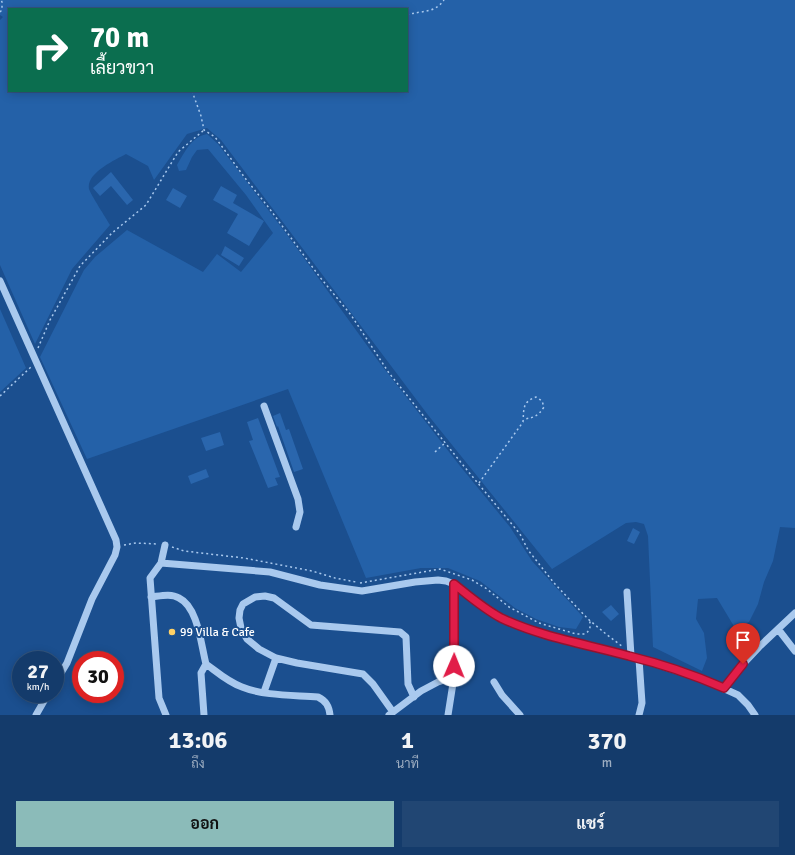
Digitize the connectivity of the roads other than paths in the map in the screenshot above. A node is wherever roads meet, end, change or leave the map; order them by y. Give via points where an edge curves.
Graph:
1 (0, 281) edge
2 (264, 406) dead end
3 (296, 527) dead end
4 (165, 545) road end
5 (161, 563) junction
6 (454, 584) junction
7 (627, 592) dead end
8 (151, 597) junction
9 (795, 613) edge
10 (778, 629) junction
11 (794, 647) edge
12 (631, 656) junction
13 (276, 658) junction
14 (639, 659) junction
15 (206, 664) junction
16 (64, 667) edge
17 (454, 677) junction
18 (494, 682) dead end
19 (724, 688) junction
20 (264, 692) junction
21 (414, 697) junction
22 (43, 703) edge
23 (391, 713) edge
24 (36, 715) edge
25 (166, 715) edge
26 (204, 715) edge
27 (330, 715) edge
28 (448, 715) edge
29 (520, 715) edge
30 (639, 715) edge
31 (755, 715) edge

1 - 16 street via 116,540 114,555 92,599
2 - 3 street via 298,499 300,512
4 - 5 street
5 - 6 street via 270,572 320,585 362,591 438,580
5 - 8 street via 150,578
6 - 12 street via 480,605 521,627
6 - 17 street
7 - 12 street
8 - 15 street via 169,595 186,603 196,621
8 - 25 street via 159,698
9 - 10 street
10 - 11 street
10 - 19 street via 743,664
12 - 14 street
13 - 20 street
13 - 21 street via 247,639 241,628 240,610 243,604 256,597 274,598 311,625 400,632 406,637 408,684
13 - 23 street via 363,674 373,684
14 - 19 street
14 - 30 street via 642,702
15 - 20 street via 229,681
15 - 26 street via 201,673
17 - 21 street via 438,682
17 - 28 street
18 - 29 street
19 - 31 street via 738,695
20 - 27 street via 318,697 329,707
21 - 23 street
22 - 24 street

